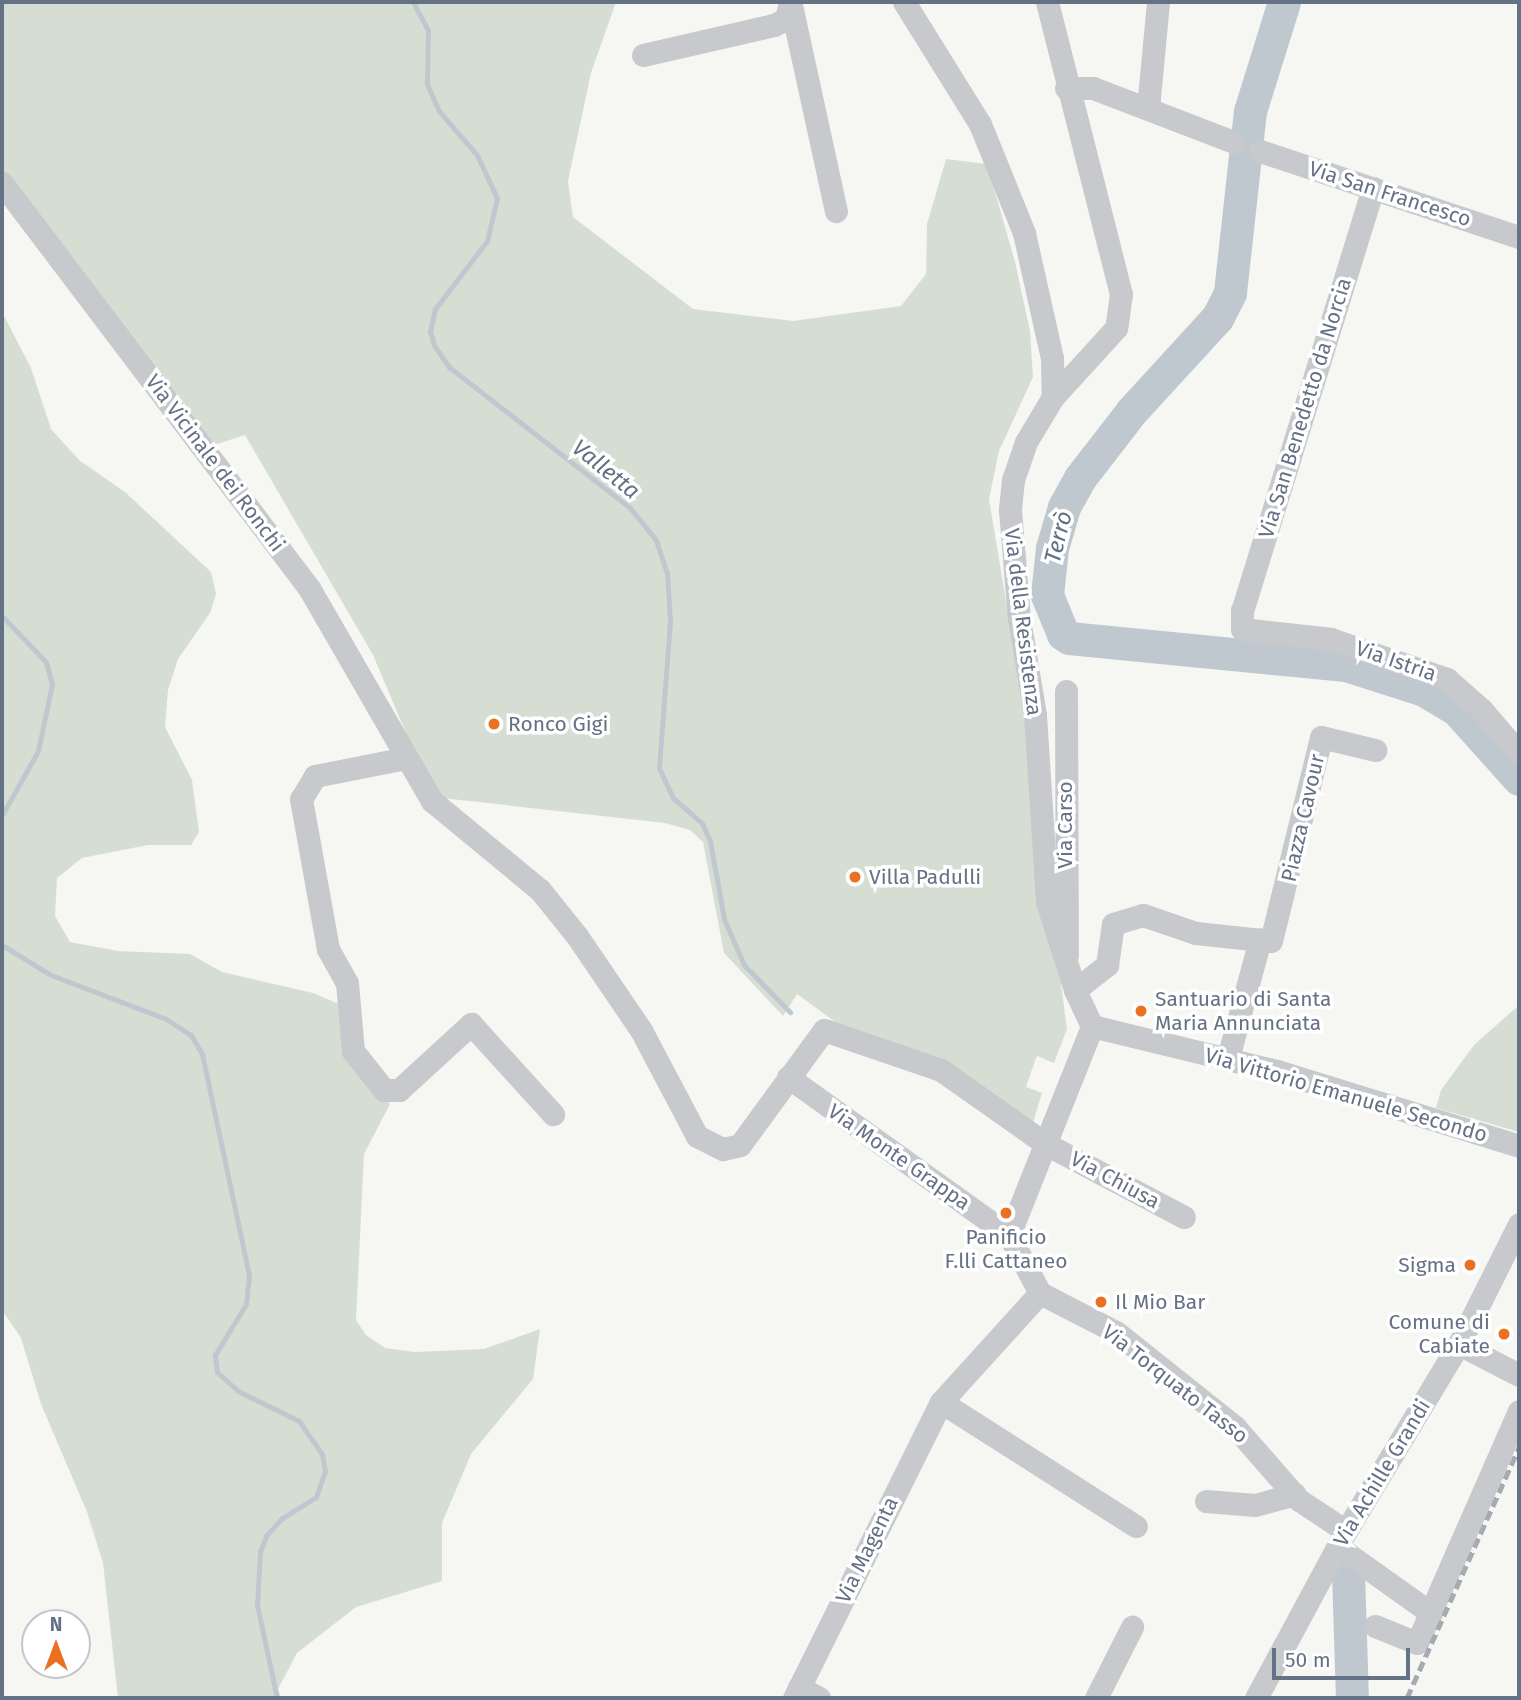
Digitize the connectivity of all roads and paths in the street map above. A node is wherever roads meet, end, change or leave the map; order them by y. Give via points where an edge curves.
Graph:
1 (904, 2) edge
2 (1046, 2) edge
3 (1158, 2) edge
4 (790, 3) edge
5 (643, 55) dead end
6 (1066, 88) junction
7 (1148, 108) junction
8 (1234, 142) dead end
9 (1260, 151) dead end
10 (2, 183) edge
11 (1373, 188) junction
12 (836, 211) dead end
13 (1519, 237) edge
14 (1053, 397) junction
15 (1242, 629) joint
16 (1066, 691) dead end
17 (1375, 750) dead end
18 (1519, 753) edge
19 (406, 758) junction
20 (1260, 939) junction
21 (1067, 958) junction
22 (1074, 990) junction
23 (1092, 1026) junction
24 (824, 1030) joint
25 (1228, 1058) junction
26 (788, 1077) junction
27 (553, 1114) dead end
28 (1046, 1144) junction
29 (1519, 1146) edge
30 (1184, 1217) dead end
31 (1519, 1224) edge
32 (1009, 1235) junction
33 (1514, 1242) edge
34 (1040, 1293) junction
35 (1459, 1344) junction
36 (1519, 1376) edge
37 (941, 1402) junction
38 (1519, 1411) edge
39 (1296, 1494) junction
40 (1206, 1501) dead end
41 (1136, 1526) dead end
42 (1342, 1539) junction
43 (1432, 1613) junction
44 (1376, 1626) dead end
45 (1132, 1627) dead end
46 (804, 1695) edge
47 (1096, 1698) edge
48 (1256, 1698) edge

1 - 14 street via 980,124 1024,233 1052,358
2 - 6 street, Via della Resistenza
3 - 7 street
4 - 5 street via 786,19 774,25
4 - 12 street
6 - 7 street via 1093,88
6 - 14 street, Via della Resistenza via 1117,265 1121,307 1106,343
7 - 8 street
9 - 11 street, Via San Francesco
10 - 19 street, Via Vicinale dei Ronchi via 309,588
11 - 13 street, Via San Francesco
11 - 15 street, Via San Benedetto da Norcia via 1242,610
14 - 21 street, Via della Resistenza via 1017,464 1010,520 1035,715 1047,902
15 - 18 street, Via Istria via 1343,642 1447,679
16 - 21 street, Via Carso
17 - 20 street, Piazza Cavour via 1321,737 1287,891 1271,941
19 - 26 street, Via Vicinale dei Ronchi via 432,801 540,890 578,936 641,1030 697,1136 723,1149 740,1145
19 - 27 street via 314,776 301,799 328,949 347,983 353,1051 384,1090 399,1090 471,1024
20 - 22 street via 1196,933 1143,915 1113,924 1107,965
20 - 25 street
21 - 22 street, Via della Resistenza
22 - 23 street, Via della Resistenza
23 - 25 street, Via Vittorio Emanuele Secondo
23 - 28 street
24 - 26 street, Via Vicinale dei Ronchi
24 - 28 street, Via Chiusa via 941,1070
25 - 29 street, Via Vittorio Emanuele Secondo
26 - 32 street, Via Monte Grappa
28 - 30 street, Via Chiusa
28 - 32 street
31 - 33 street, Via Achille Grandi
32 - 34 street
33 - 35 street, Via Achille Grandi
34 - 37 street, Via Magenta
34 - 39 street, Via Torquato Tasso via 1116,1332 1235,1427
35 - 36 street
35 - 42 street, Via Achille Grandi
37 - 41 street
37 - 46 street, Via Magenta
38 - 43 street
39 - 40 street via 1255,1505
39 - 42 street, Via Torquato Tasso
42 - 43 street, Via Torquato Tasso
42 - 48 street, Via Achille Grandi
43 - 44 street via 1417,1643
45 - 47 street

